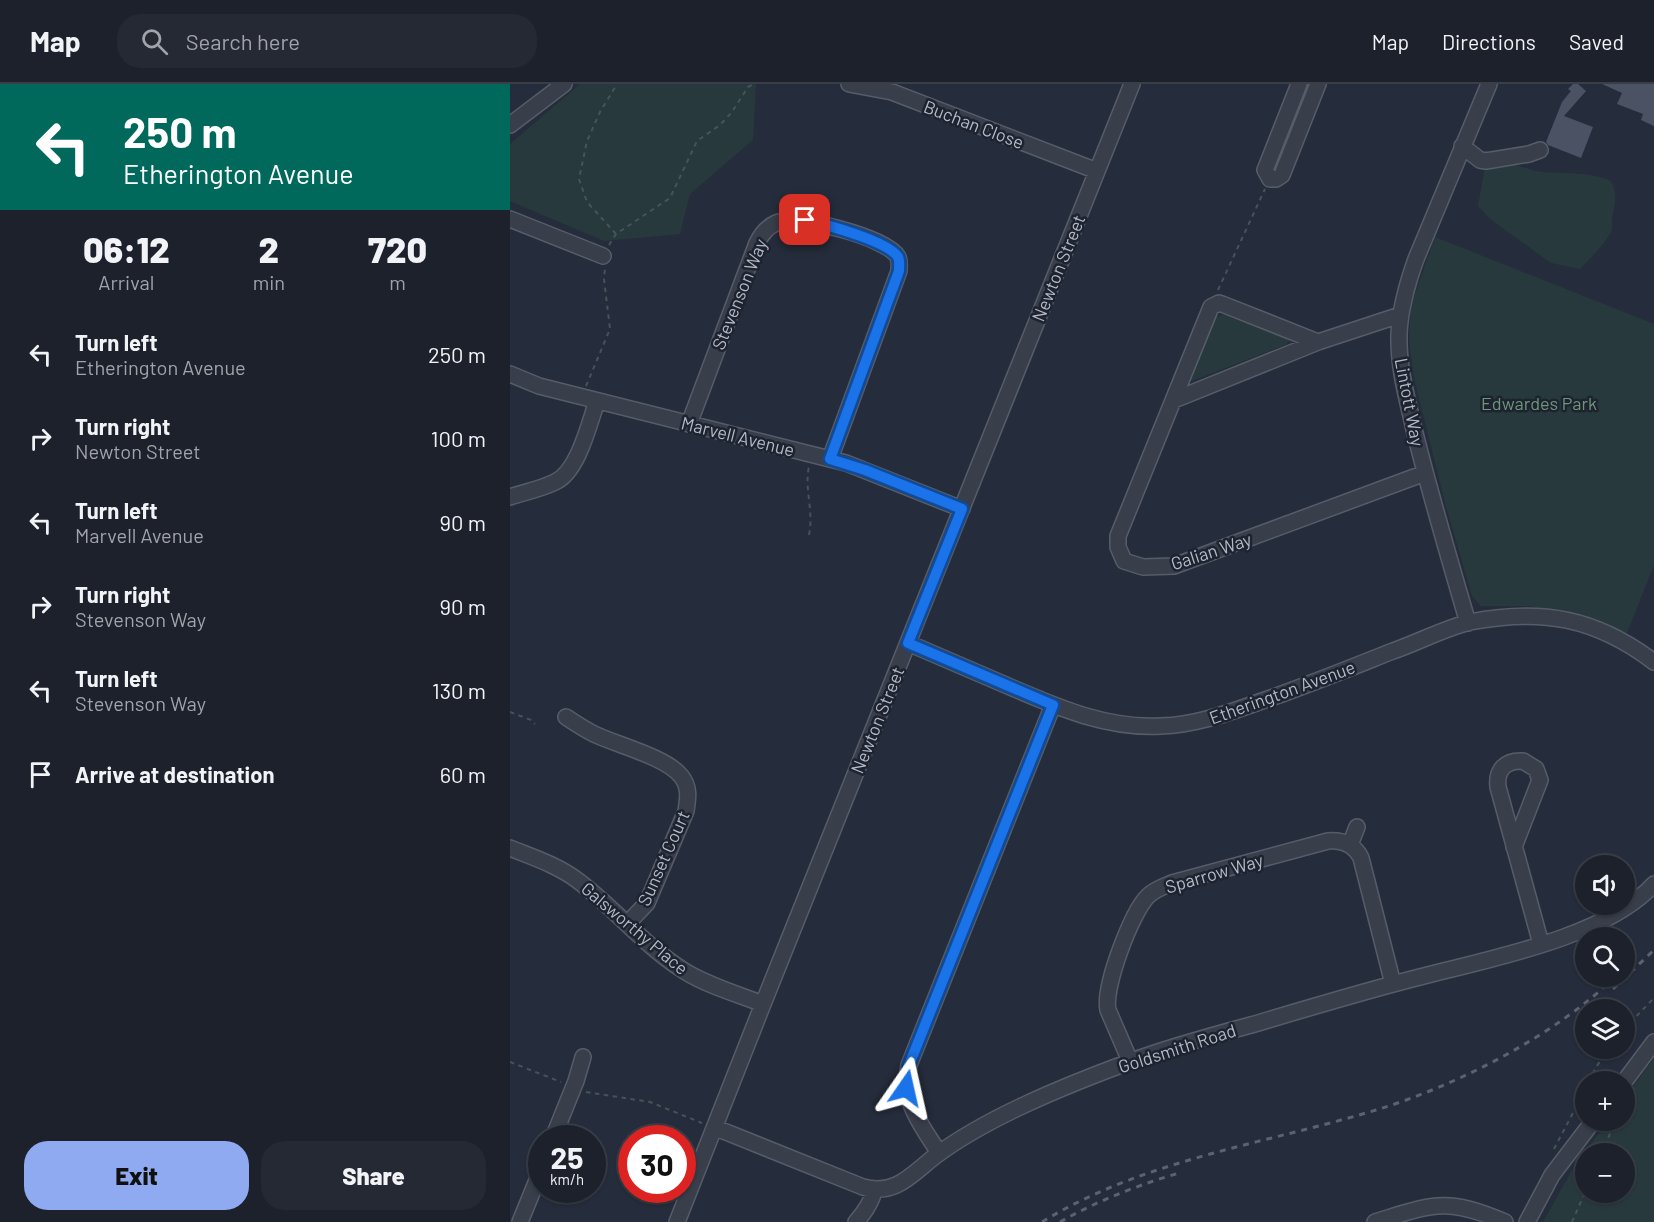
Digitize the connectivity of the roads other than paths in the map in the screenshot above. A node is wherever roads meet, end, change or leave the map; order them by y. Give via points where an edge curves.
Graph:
1 (564, 84) edge
2 (849, 84) edge
3 (1132, 84) edge
4 (1299, 84) edge
5 (1318, 84) edge
6 (1489, 84) edge
7 (891, 88) edge
8 (510, 125) edge
9 (1462, 146) junction
10 (1540, 150) dead end
11 (1097, 171) junction
12 (510, 219) edge
13 (603, 256) road end
14 (1400, 315) junction
15 (1318, 342) junction
16 (510, 374) edge
17 (590, 399) junction
18 (1174, 400) junction
19 (689, 424) junction
20 (830, 459) junction
21 (1425, 473) junction
22 (510, 497) edge
23 (962, 509) junction
24 (1468, 623) junction
25 (908, 643) junction
26 (1654, 662) edge
27 (1053, 705) junction
28 (566, 717) dead end
29 (1357, 827) dead end
30 (1350, 845) junction
31 (1514, 847) junction
32 (510, 848) edge
33 (1654, 884) edge
34 (628, 923) junction
35 (1541, 944) junction
36 (1393, 984) junction
37 (763, 1004) junction
38 (1654, 1042) edge
39 (583, 1057) dead end
40 (1130, 1061) junction
41 (1632, 1071) edge
42 (558, 1125) edge
43 (716, 1128) junction
44 (1586, 1131) edge
45 (939, 1153) junction
46 (874, 1190) junction
47 (528, 1202) edge
48 (520, 1222) edge
49 (677, 1222) edge
50 (856, 1222) edge
51 (1376, 1222) edge
52 (1505, 1222) edge
53 (1527, 1222) edge

1 - 8 street
2 - 7 street, Buchan Close
3 - 11 street, Newton Street
4 - 5 street via 1265,170 1270,178 1282,175
6 - 9 street, Lintott Way
7 - 11 street, Buchan Close
9 - 10 street via 1486,161
9 - 14 street, Lintott Way via 1406,286
11 - 23 street, Newton Street
12 - 13 street
14 - 15 street
14 - 21 street, Lintott Way via 1403,382
15 - 18 street
15 - 18 street, Galian Way via 1215,304 1208,311
16 - 17 street, Marvell Avenue
17 - 19 street, Marvell Avenue
17 - 22 street via 574,462 567,473 556,482
18 - 21 street, Galian Way via 1118,536 1120,554 1131,564 1159,567 1187,562
19 - 20 street, Marvell Avenue
19 - 20 street, Stevenson Way via 757,243 769,227 784,221 830,225 905,255
20 - 23 street, Marvell Avenue
21 - 24 street, Lintott Way
23 - 25 street, Newton Street
24 - 26 street, Etherington Avenue via 1517,617 1582,623 1619,638
24 - 27 street, Etherington Avenue via 1211,719 1133,726
25 - 27 street, Etherington Avenue
25 - 37 street, Newton Street
27 - 45 street via 909,1065 909,1099
28 - 34 street, Sunset Court via 593,734 672,767 687,787 686,811 646,903
29 - 30 street
30 - 36 street via 1360,858
30 - 40 street, Sparrow Way via 1328,841 1172,883 1146,898 1129,929 1106,1001
31 - 31 street via 1497,777 1507,763 1522,761 1536,769 1540,780
31 - 35 street
32 - 34 street, Galsworthy Place via 576,879
33 - 35 street, Goldsmith Road via 1611,917
34 - 37 street, Galsworthy Place via 685,972
35 - 36 street, Goldsmith Road
36 - 40 street, Goldsmith Road
37 - 43 street, Newton Street
38 - 41 street
39 - 42 street
40 - 45 street, Goldsmith Road via 999,1117
43 - 46 street
43 - 49 street, Newton Street
44 - 53 street via 1552,1175
45 - 46 street, Goldsmith Road via 897,1185
46 - 50 street
47 - 48 street
51 - 52 street via 1425,1206 1452,1204

